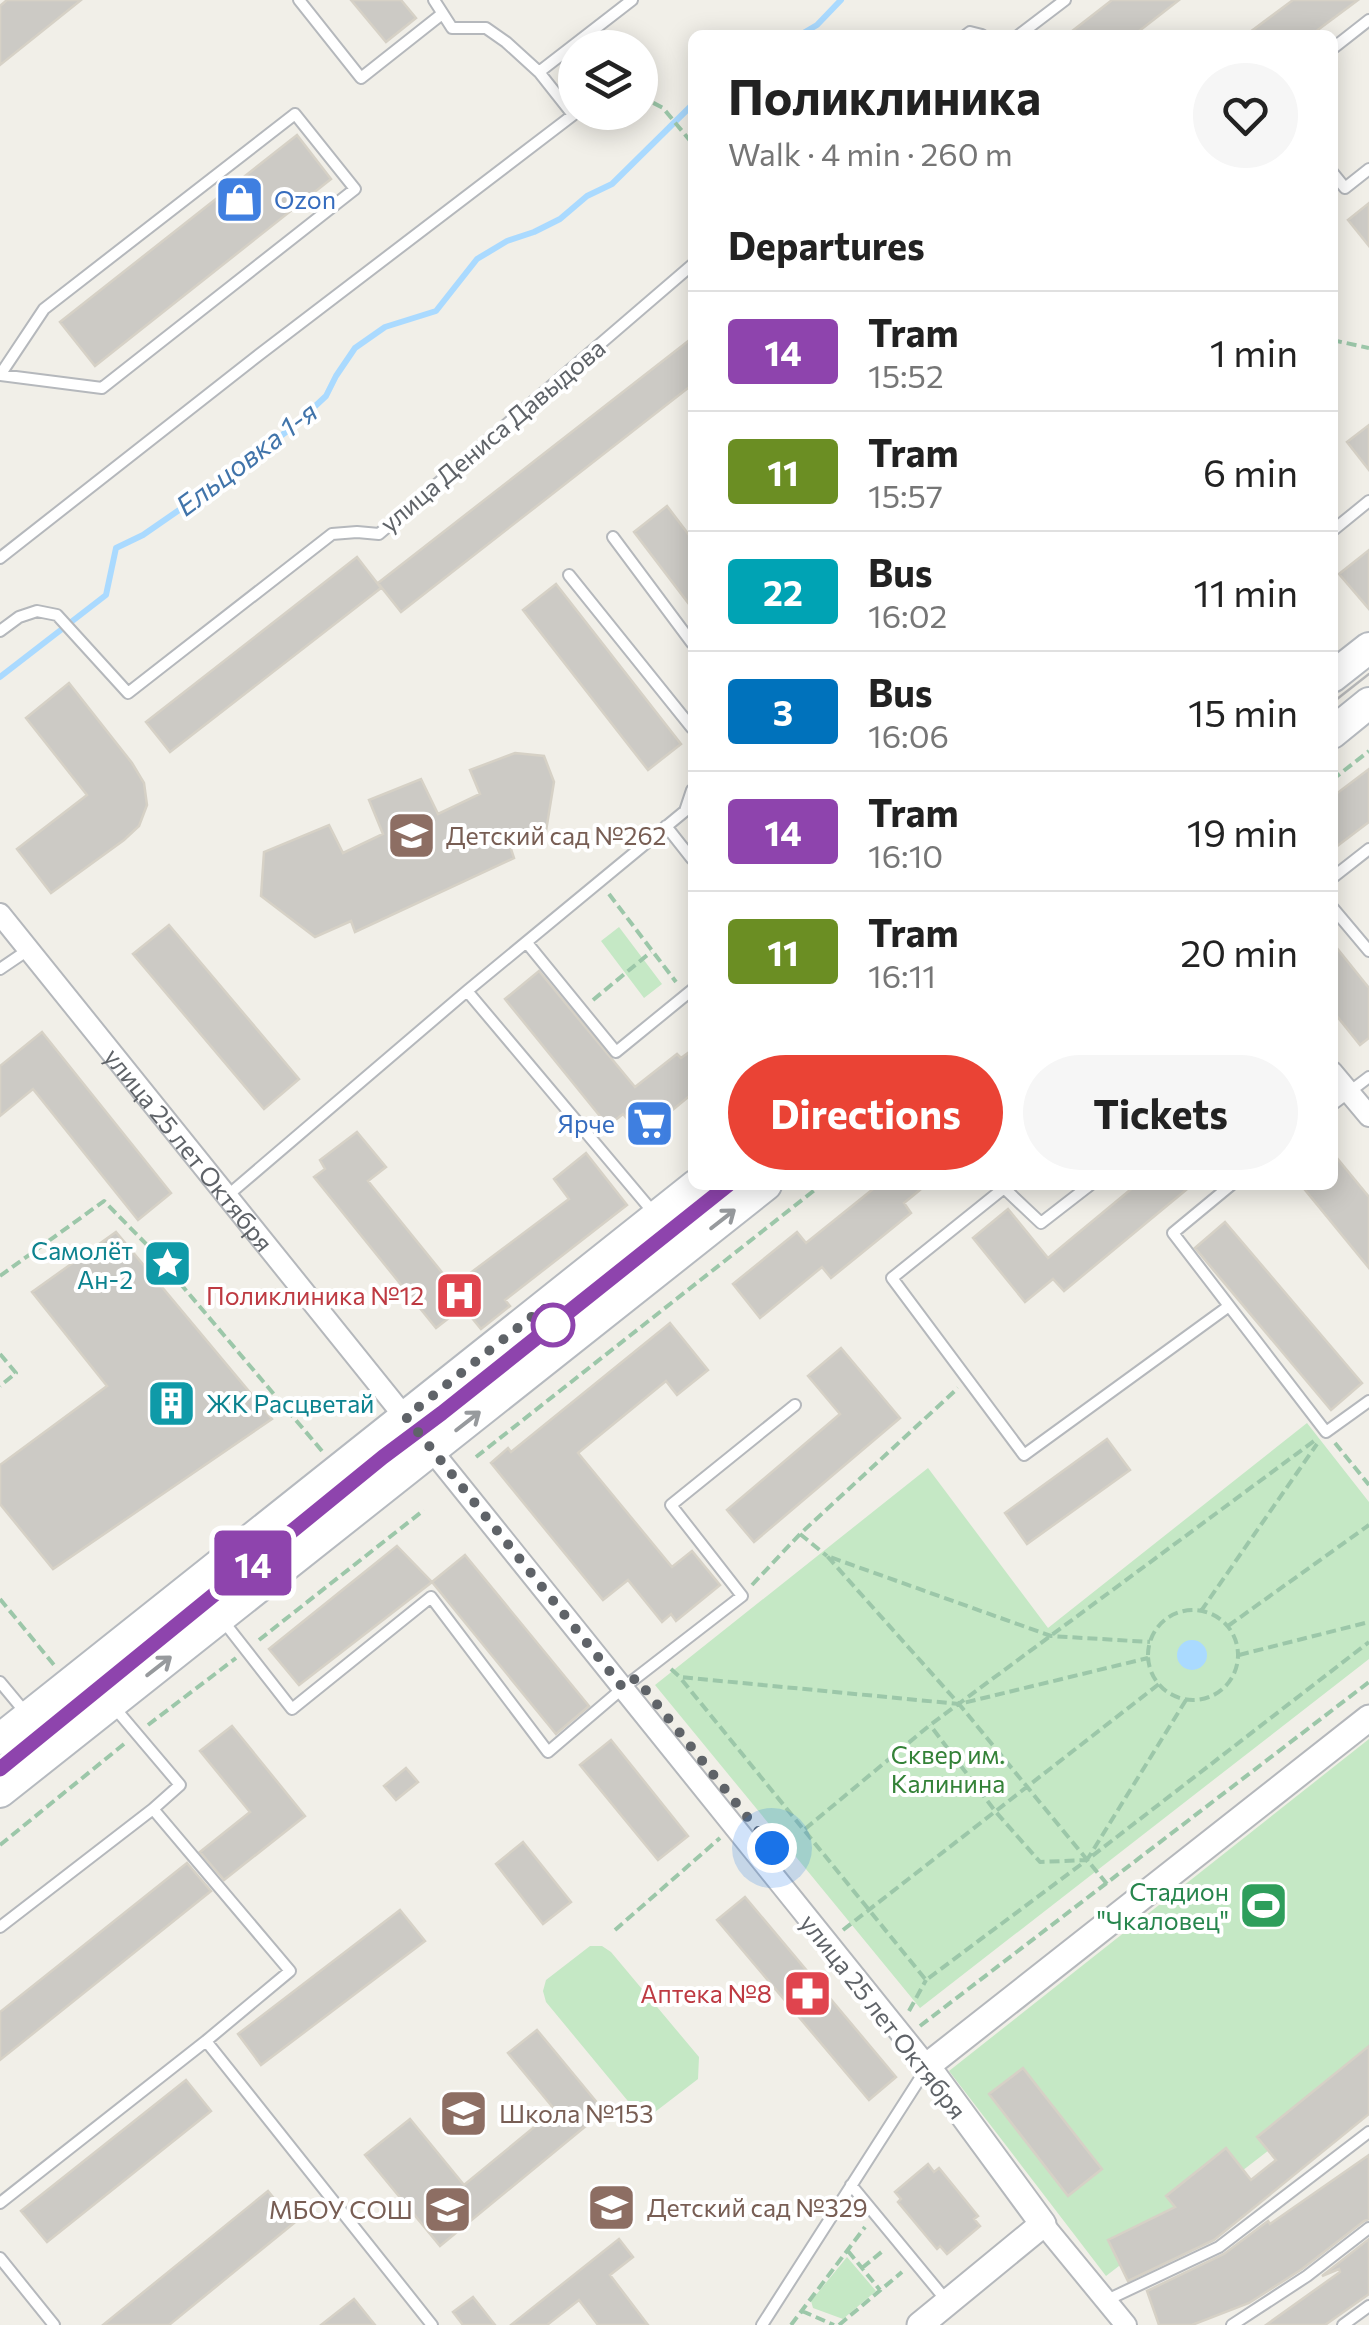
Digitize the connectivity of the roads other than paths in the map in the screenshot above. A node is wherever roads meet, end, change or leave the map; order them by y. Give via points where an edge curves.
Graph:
1 (299, 0) edge
2 (434, 0) edge
3 (632, 0) edge
4 (1064, 0) edge
5 (442, 14) junction
6 (1369, 20) edge
7 (1025, 30) edge
8 (1338, 44) edge
9 (539, 72) junction
10 (1369, 169) edge
11 (1338, 180) edge
12 (1344, 188) junction
13 (1338, 192) edge
14 (688, 268) edge
15 (0, 376) edge
16 (1369, 501) edge
17 (1338, 525) edge
18 (613, 537) dead end
19 (0, 558) edge
20 (570, 575) dead end
21 (0, 631) edge
22 (688, 638) edge
23 (1369, 648) edge
24 (1338, 672) edge
25 (1369, 703) edge
26 (688, 723) edge
27 (1338, 728) edge
28 (688, 802) edge
29 (666, 826) junction
30 (1369, 849) edge
31 (688, 854) edge
32 (1338, 873) edge
33 (0, 914) edge
34 (1338, 914) edge
35 (527, 943) junction
36 (28, 950) junction
37 (1369, 951) edge
38 (0, 969) edge
39 (468, 990) junction
40 (688, 993) edge
41 (1369, 1076) edge
42 (1341, 1098) edge
43 (1369, 1116) edge
44 (690, 1190) edge
45 (760, 1190) edge
46 (1002, 1190) edge
47 (1006, 1190) edge
48 (1084, 1190) edge
49 (1225, 1190) edge
50 (227, 1196) junction
51 (656, 1216) junction
52 (1229, 1306) junction
53 (1369, 1400) edge
54 (795, 1406) dead end
55 (406, 1417) junction
56 (432, 1450) junction
57 (220, 1617) junction
58 (0, 1682) edge
59 (623, 1688) junction
60 (111, 1704) junction
61 (29, 1716) junction
62 (1369, 1718) edge
63 (0, 1739) edge
64 (0, 1792) edge
65 (153, 1809) junction
66 (0, 1927) edge
67 (206, 2041) junction
68 (927, 2066) junction
69 (1369, 2132) edge
70 (851, 2185) junction
71 (0, 2203) edge
72 (1044, 2224) junction
73 (1369, 2228) edge
74 (0, 2258) edge
75 (1106, 2300) junction
76 (948, 2302) junction
77 (1369, 2306) edge
78 (54, 2325) edge
79 (432, 2325) edge
80 (762, 2325) edge
81 (920, 2325) edge
82 (1126, 2325) edge
83 (1232, 2325) edge
84 (1343, 2325) edge

1 - 5 lane via 362,78
2 - 5 lane
3 - 9 lane
4 - 7 lane
5 - 9 lane via 452,28 486,28
6 - 8 lane
9 - 19 lane via 573,115
10 - 12 lane
11 - 12 lane
12 - 13 lane
14 - 21 lane, улица Дениса Давыдова via 379,534 332,534 128,693 57,615 36,611
15 - 15 lane via 44,310 295,114 355,189 102,388
16 - 17 lane
18 - 22 lane
20 - 26 lane
23 - 24 main road
25 - 27 main road
28 - 29 lane
29 - 31 lane
29 - 35 lane
30 - 32 lane
33 - 36 street, улица 25 лет Октября
34 - 37 lane
35 - 39 lane
35 - 40 lane via 616,1052
36 - 38 lane
36 - 50 street, улица 25 лет Октября
39 - 50 lane
39 - 51 lane
41 - 42 lane
42 - 43 street
44 - 51 main road
56 -> 45 main road
46 - 52 lane via 892,1278 1024,1455
47 - 48 lane via 1041,1223
49 - 52 lane via 1173,1232
50 - 55 street, улица 25 лет Октября
51 - 55 main road
52 - 53 lane via 1326,1432
54 - 59 lane via 671,1505 742,1596
55 - 56 street, улица 25 лет Октября
55 - 61 main road
56 - 57 main road
56 - 59 street, улица 25 лет Октября
57 - 59 lane via 292,1709 431,1597 548,1752
60 -> 57 main road
58 - 61 lane
59 - 68 street, улица 25 лет Октября
60 - 64 main road
60 - 65 lane via 180,1785
61 - 63 main road
62 - 68 street
65 - 66 lane
65 - 67 lane via 290,1971
67 - 71 lane
67 - 79 lane
68 - 70 lane
68 - 72 street, улица 25 лет Октября
69 - 75 lane via 1219,2247
70 - 76 lane
70 - 80 lane
72 - 75 street, улица 25 лет Октября
72 - 76 street
73 - 83 lane
74 - 78 lane
75 - 82 street, улица 25 лет Октября
76 - 81 street
77 - 84 lane

